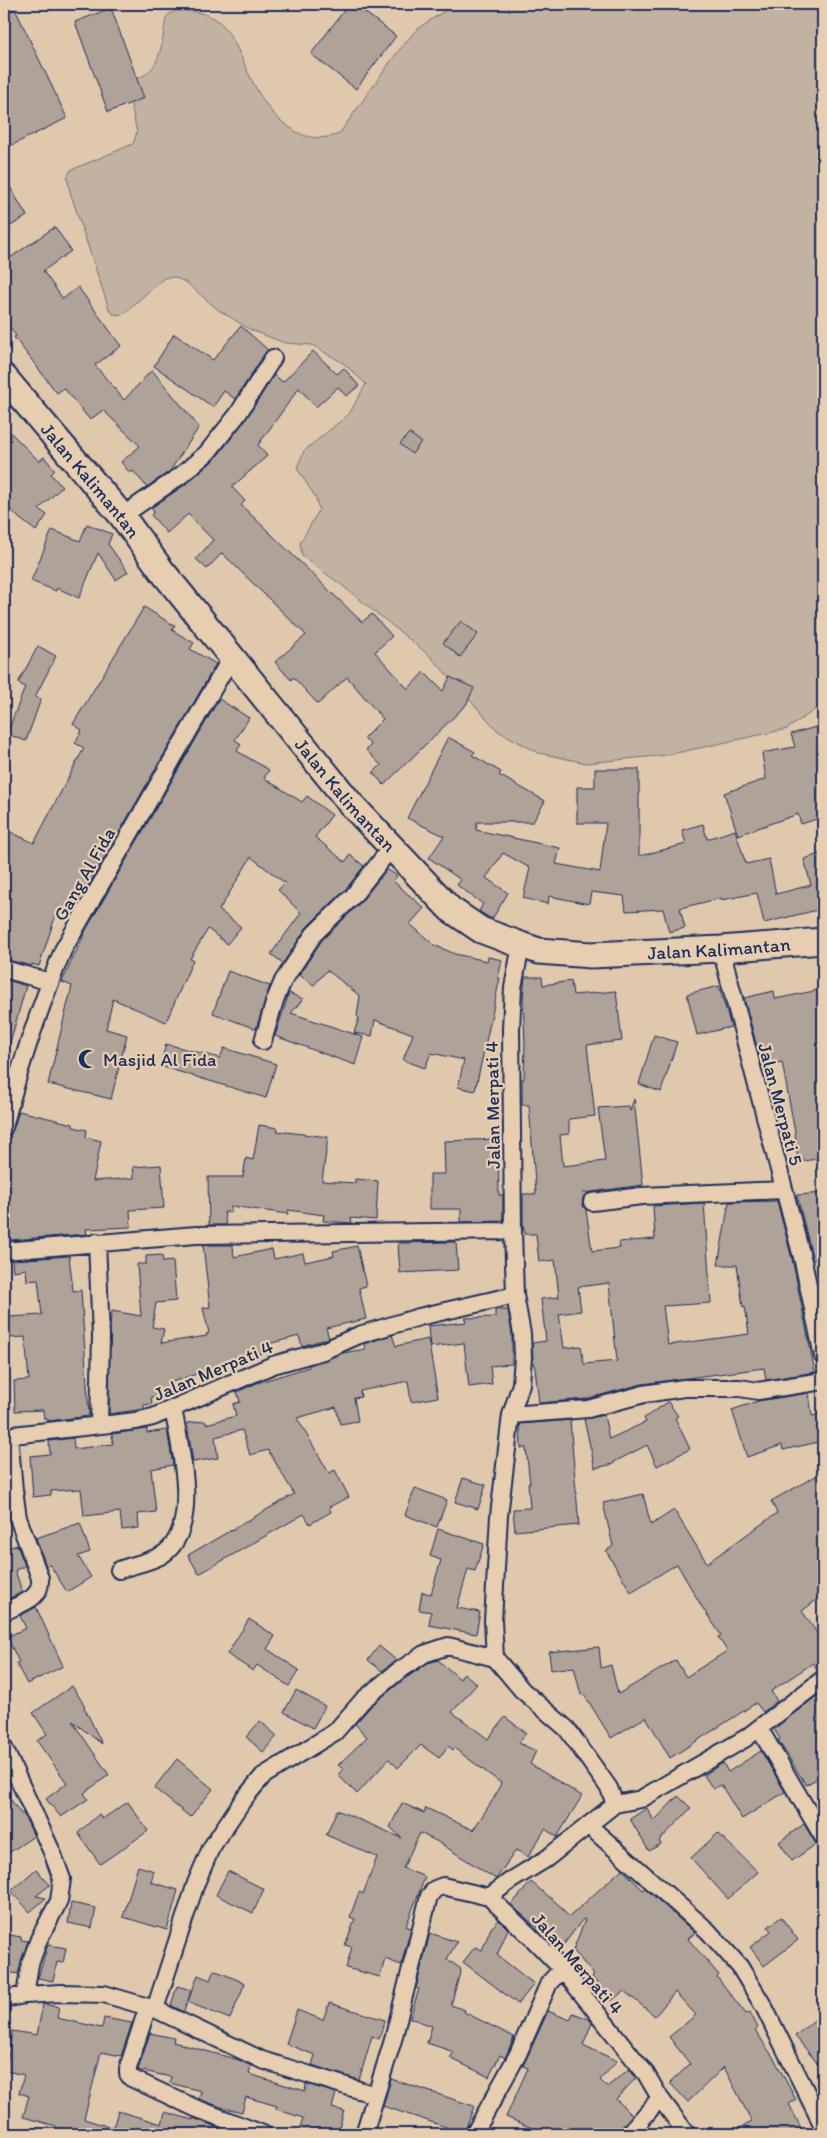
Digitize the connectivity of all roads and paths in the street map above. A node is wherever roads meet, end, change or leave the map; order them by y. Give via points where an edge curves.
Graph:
1 (274, 358) dead end
2 (4, 377) edge
3 (122, 516) junction
4 (232, 656) junction
5 (391, 848) junction
6 (823, 940) edge
7 (521, 945) junction
8 (721, 949) junction
9 (4, 969) edge
10 (50, 982) junction
11 (263, 1041) dead end
12 (4, 1127) edge
13 (783, 1190) junction
14 (592, 1202) dead end
15 (513, 1231) junction
16 (97, 1242) junction
17 (4, 1251) edge
18 (516, 1295) junction
19 (823, 1356) edge
20 (823, 1381) edge
21 (173, 1409) junction
22 (511, 1415) junction
23 (99, 1425) junction
24 (6, 1435) edge
25 (118, 1570) dead end
26 (4, 1612) edge
27 (495, 1658) junction
28 (823, 1679) edge
29 (759, 1728) junction
30 (4, 1748) edge
31 (615, 1804) junction
32 (588, 1825) junction
33 (823, 1837) edge
34 (489, 1897) junction
35 (562, 1969) junction
36 (25, 1995) junction
37 (4, 1999) edge
38 (151, 2009) junction
39 (375, 2095) junction
40 (660, 2098) junction
41 (823, 2126) edge
42 (263, 2134) edge
43 (364, 2134) edge
44 (474, 2134) edge
45 (629, 2134) edge
46 (687, 2134) edge

1 - 3 street via 238,414 207,453
2 - 3 main road, Jalan Kalimantan
3 - 4 main road, Jalan Kalimantan via 162,571
4 - 5 main road, Jalan Kalimantan via 350,803
4 - 10 street, Gang Al Fida via 72,932
5 - 7 main road, Jalan Kalimantan via 450,910 481,930
5 - 11 street via 353,896 314,934 283,981
6 - 8 main road, Jalan Kalimantan
7 - 8 main road, Jalan Kalimantan via 539,951 591,955
7 - 15 street, Jalan Merpati 4 via 513,988 511,1029
8 - 13 street, Jalan Merpati 5
9 - 10 street
10 - 12 street, Gang Al Fida
13 - 14 street via 642,1196
13 - 19 street, Jalan Merpati 5 via 803,1261
15 - 16 street via 248,1233
15 - 18 street, Jalan Merpati 4
16 - 17 street
16 - 23 street
18 - 21 street, Jalan Merpati 4 via 419,1317 359,1335 273,1365
18 - 22 street, Jalan Merpati 4 via 523,1357 521,1384
20 - 22 street via 758,1391 684,1388 644,1394 588,1409
21 - 23 street, Jalan Merpati 4 via 136,1421
21 - 25 street via 186,1489 177,1539 162,1555
22 - 27 street, Jalan Merpati 4 via 498,1516 493,1621
23 - 24 street, Jalan Merpati 4
24 - 26 street via 18,1518 41,1586 36,1595
27 - 31 street via 522,1690 567,1729 610,1788
27 - 38 street via 448,1646 424,1654 363,1700 335,1732 263,1776 211,1848
28 - 29 street
29 - 31 street via 641,1800
29 - 33 street
30 - 36 street via 62,1879 59,1900 30,1964
31 - 32 street
32 - 34 street
32 - 41 street via 708,1931 740,1967 764,2007
34 - 35 street, Jalan Merpati 4
34 - 39 street via 443,1886 429,1896 395,2032
35 - 40 street, Jalan Merpati 4 via 646,2074
35 - 44 street via 549,1983 518,2054
36 - 37 street
36 - 38 street via 104,1994
38 - 39 street via 262,2060
38 - 42 street via 128,2068 131,2078 195,2108
39 - 43 street
40 - 45 street
40 - 46 street, Jalan Merpati 4

